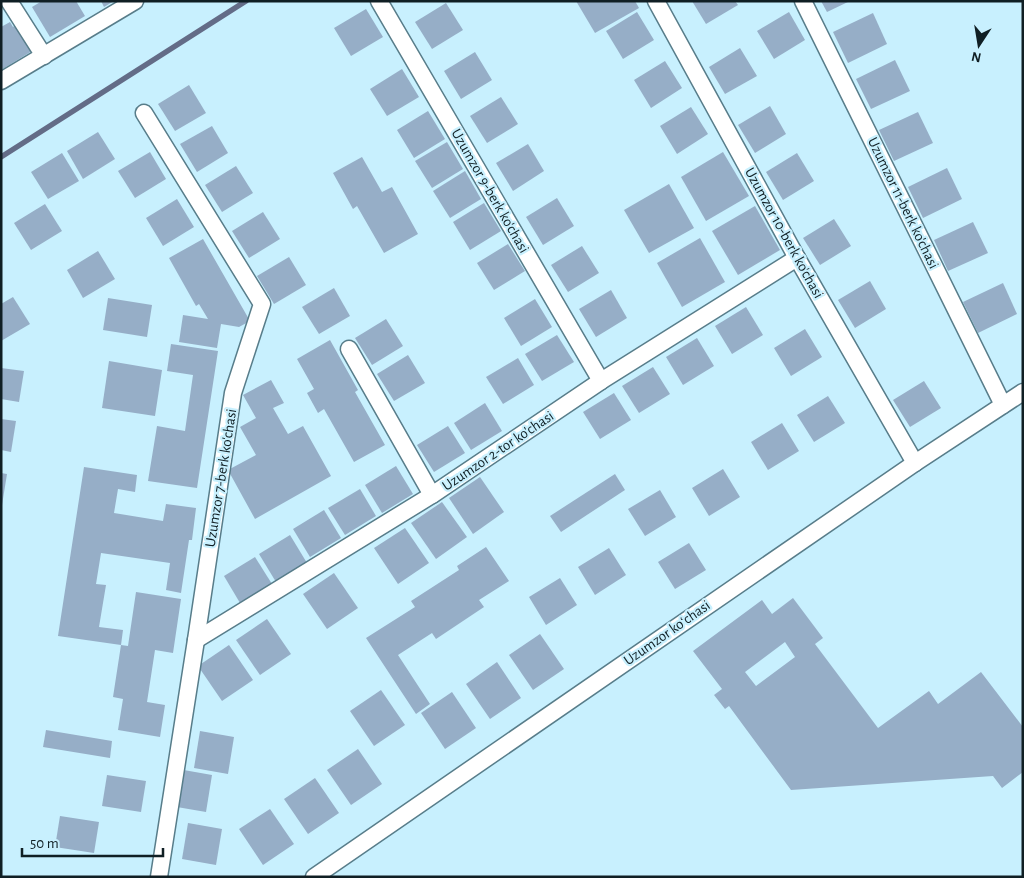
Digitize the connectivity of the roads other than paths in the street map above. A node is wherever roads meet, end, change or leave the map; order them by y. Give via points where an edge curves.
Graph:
1 (9, 1) edge
2 (135, 1) edge
3 (379, 1) edge
4 (656, 1) edge
5 (803, 1) edge
6 (44, 56) junction
7 (1, 81) edge
8 (144, 113) dead end
9 (797, 258) junction
10 (349, 350) dead end
11 (601, 381) junction
12 (1023, 392) edge
13 (1003, 405) junction
14 (915, 463) junction
15 (432, 495) junction
16 (196, 640) junction
17 (159, 877) edge
18 (314, 877) edge

1 - 6 street
2 - 6 street
3 - 11 street, Uzumzor 9-berk ko'chasi
4 - 9 street, Uzumzor 10-berk ko'chasi
5 - 13 street, Uzumzor 11-berk ko'chasi
6 - 7 street
8 - 16 street, Uzumzor 7-berk ko'chasi via 262,304 234,393
9 - 11 street, Uzumzor 2-tor ko'chasi
9 - 14 street, Uzumzor 10-berk ko'chasi
10 - 15 street
11 - 15 street, Uzumzor 2-tor ko'chasi
12 - 13 street, Uzumzor koʻchasi
13 - 14 street, Uzumzor koʻchasi
14 - 18 street, Uzumzor koʻchasi
15 - 16 street, Uzumzor 2-tor ko'chasi
16 - 17 street, Uzumzor 7-berk ko'chasi

